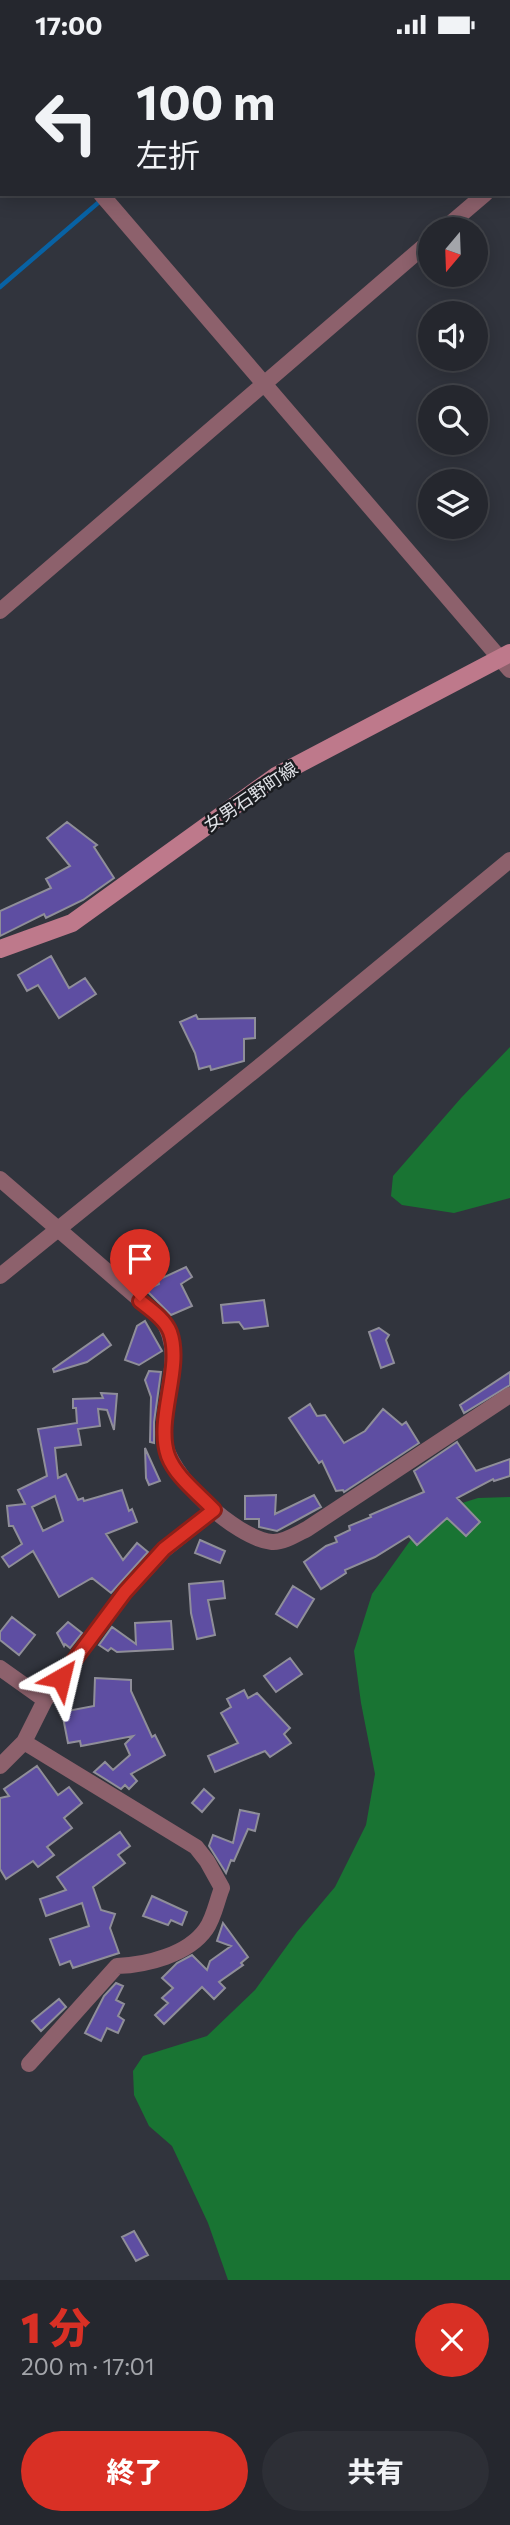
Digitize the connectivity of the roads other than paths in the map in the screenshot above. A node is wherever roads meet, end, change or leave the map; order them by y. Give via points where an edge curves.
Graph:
1 (103, 196) edge
2 (483, 196) edge
3 (458, 217) edge
4 (418, 251) edge
5 (265, 384) junction
6 (0, 611) edge
7 (506, 661) edge
8 (510, 860) edge
9 (0, 949) edge
10 (0, 1179) edge
11 (58, 1230) junction
12 (0, 1276) edge
13 (510, 1395) edge
14 (214, 1510) junction
15 (0, 1668) edge
16 (45, 1700) junction
17 (24, 1742) junction
18 (0, 1766) edge
19 (29, 2064) dead end

1 - 5 street
2 - 3 street
4 - 5 street
5 - 6 street
5 - 7 street
7 - 9 main road, 女男石野町線 via 276,776 72,923
8 - 11 street
10 - 11 street
11 - 12 street
11 - 14 street via 161,1318 170,1331 173,1349 164,1438 176,1470
13 - 14 street via 284,1540 272,1542 242,1531
14 - 16 street via 164,1549 125,1592
15 - 16 street
16 - 17 street
17 - 18 street
17 - 19 street via 196,1847 222,1888 207,1928 188,1947 139,1965 117,1966

